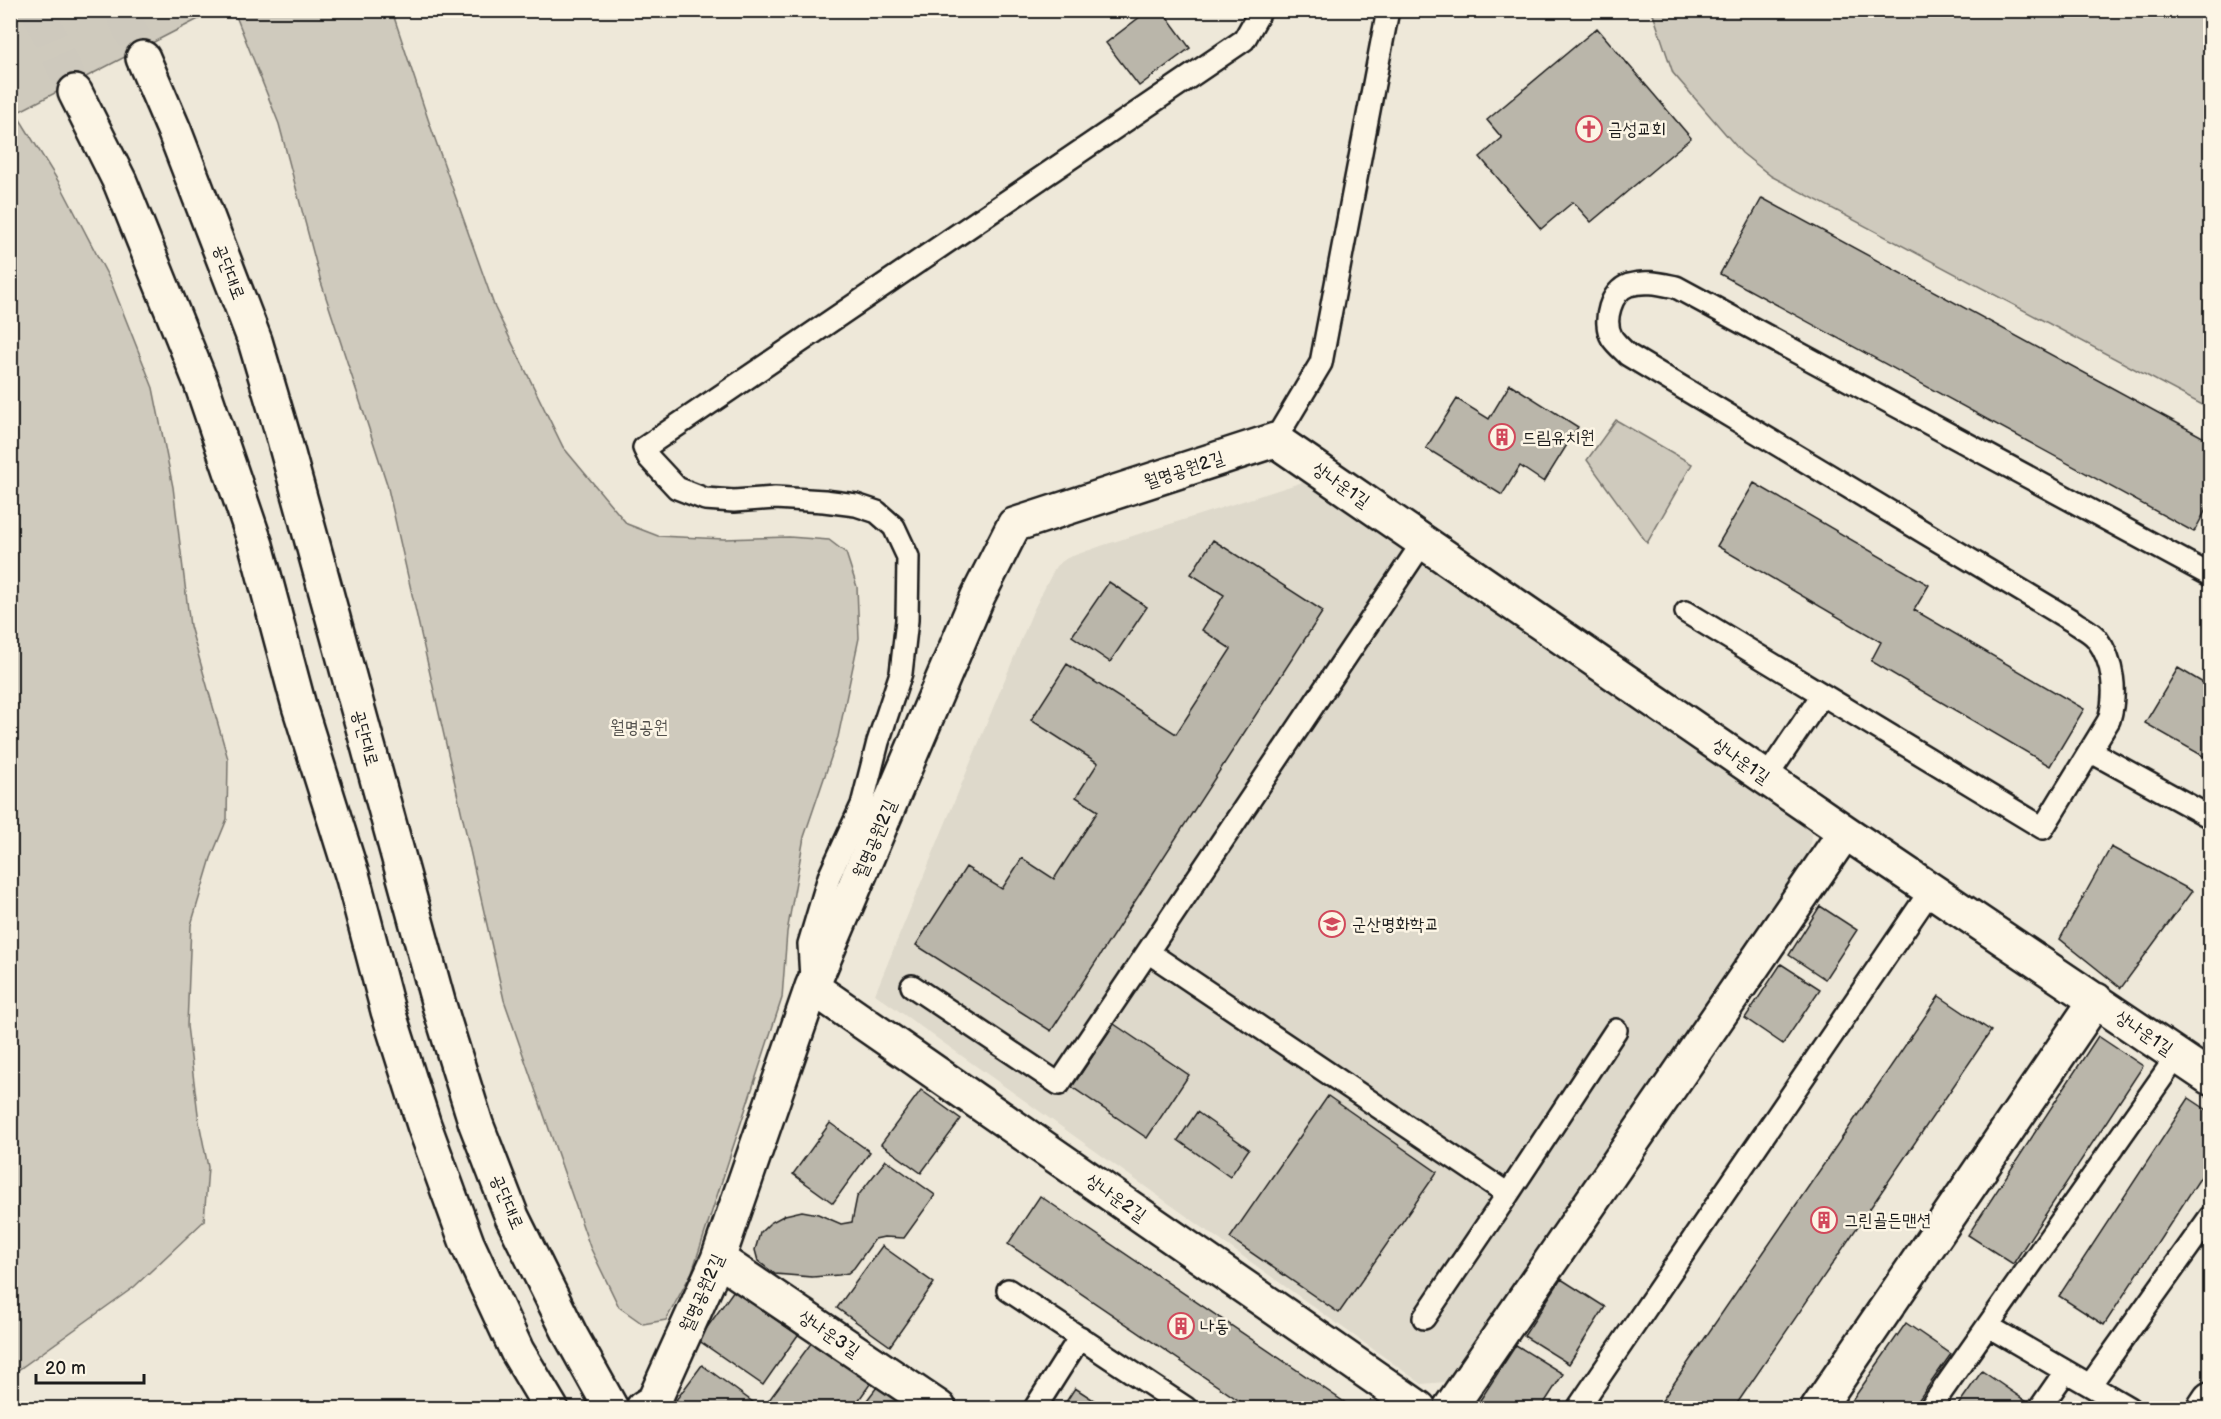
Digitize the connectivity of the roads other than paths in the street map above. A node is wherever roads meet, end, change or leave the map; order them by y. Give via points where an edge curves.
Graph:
1 (1261, 10) edge
2 (1388, 10) edge
3 (144, 58) tunnel mouth
4 (75, 92) tunnel mouth
5 (1275, 440) junction
6 (1423, 542) junction
7 (2211, 575) edge
8 (1686, 612) dead end
9 (1822, 695) junction
10 (2090, 751) junction
11 (1766, 778) junction
12 (2211, 817) edge
13 (1845, 832) junction
14 (1931, 890) junction
15 (1148, 952) junction
16 (912, 986) dead end
17 (812, 987) junction
18 (2096, 1000) junction
19 (1616, 1030) dead end
20 (2177, 1056) junction
21 (2211, 1078) edge
22 (1508, 1194) junction
23 (2211, 1217) edge
24 (718, 1259) junction
25 (1008, 1290) dead end
26 (1424, 1318) dead end
27 (1988, 1326) junction
28 (1080, 1337) junction
29 (2065, 1372) junction
30 (2090, 1386) junction
31 (2211, 1399) edge
32 (551, 1408) edge
33 (611, 1408) edge
34 (643, 1408) edge
35 (939, 1408) edge
36 (1035, 1408) edge
37 (1186, 1408) edge
38 (1419, 1408) edge
39 (1450, 1408) edge
40 (1578, 1408) edge
41 (1818, 1408) edge
42 (1930, 1408) edge
43 (2040, 1408) edge
44 (2129, 1408) edge
45 (2204, 1408) edge

1 - 17 lane via 1244,40 644,448 677,488 705,499 824,501 877,512 894,527 908,557 901,673 862,806 829,877 809,944
2 - 5 lane via 1321,363
3 - 33 street, 공단대로 via 255,341 435,994 476,1124 512,1216
4 - 32 street via 120,182 205,394 256,544 299,706 424,1125 467,1243 516,1351
5 - 6 street, 상나운1길
5 - 17 street, 월명공원2길 via 1014,525 978,596
6 - 11 street, 상나운1길
6 - 15 lane
7 - 10 lane via 1676,287 1651,282 1627,285 1613,299 1608,319 1611,336 1628,355 2096,637 2112,670 2114,705
8 - 9 lane
9 - 10 lane via 2043,828
9 - 11 lane
10 - 12 lane
11 - 13 street, 상나운1길
13 - 14 street, 상나운1길
13 - 39 street
14 - 18 street, 상나운1길
14 - 40 lane
15 - 16 lane via 1059,1084
15 - 22 lane
17 - 24 street, 월명공원2길
17 - 38 street, 상나운2길
18 - 20 street, 상나운1길
18 - 41 street
19 - 22 lane
20 - 21 street, 상나운1길
20 - 27 lane
22 - 26 lane
23 - 30 lane
24 - 34 street, 월명공원2길 via 654,1401
24 - 35 street, 상나운3길
25 - 28 lane
27 - 29 lane
27 - 42 lane
28 - 36 lane
28 - 37 lane
29 - 30 lane
29 - 43 lane
30 - 44 lane
31 - 45 street

